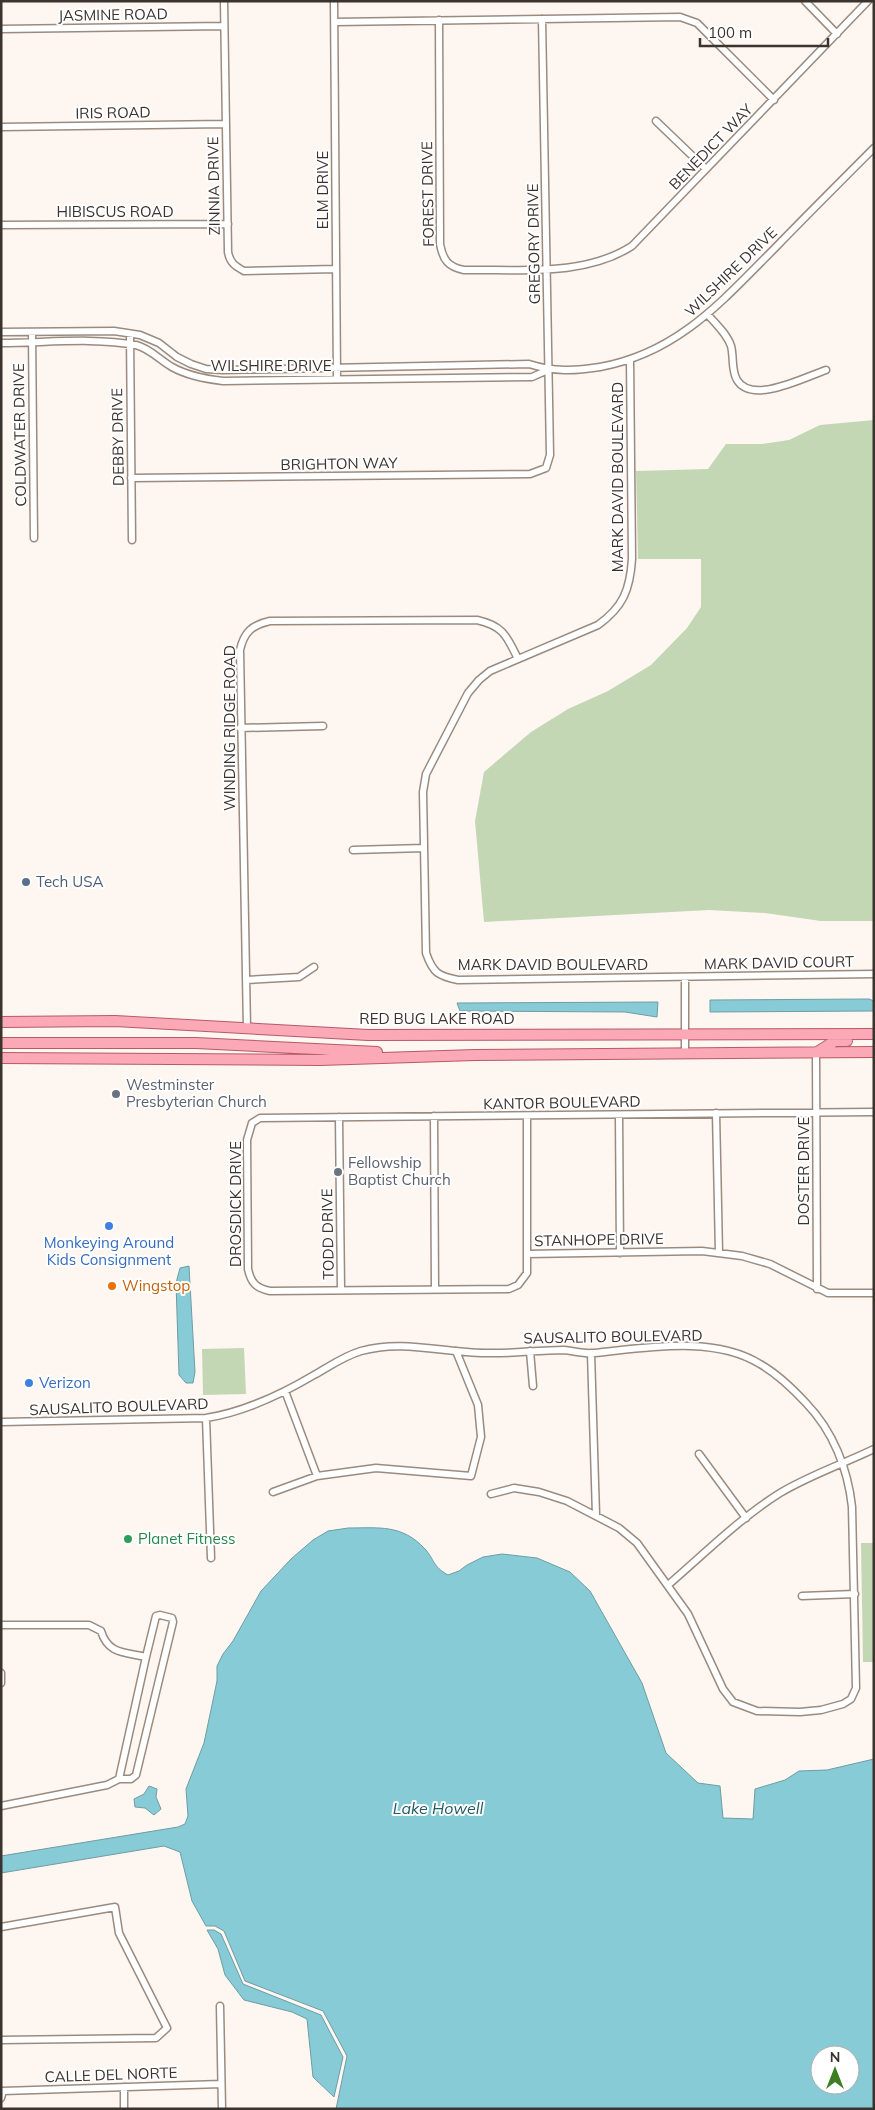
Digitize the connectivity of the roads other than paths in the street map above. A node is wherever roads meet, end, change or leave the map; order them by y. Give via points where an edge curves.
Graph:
1 (224, 1) edge
2 (334, 1) edge
3 (805, 1) edge
4 (868, 1) edge
5 (542, 19) junction
6 (439, 20) junction
7 (335, 22) junction
8 (224, 26) junction
9 (1, 29) edge
10 (837, 34) junction
11 (774, 100) junction
12 (656, 122) dead end
13 (226, 124) junction
14 (1, 127) edge
15 (874, 148) edge
16 (706, 169) junction
17 (228, 224) junction
18 (1, 225) edge
19 (548, 268) junction
20 (336, 269) junction
21 (708, 315) junction
22 (1, 332) edge
23 (32, 332) junction
24 (130, 334) junction
25 (1, 343) edge
26 (32, 343) junction
27 (128, 345) junction
28 (630, 360) junction
29 (337, 367) junction
30 (548, 370) junction
31 (826, 370) dead end
32 (337, 379) junction
33 (546, 468) joint
34 (131, 478) junction
35 (34, 538) dead end
36 (132, 540) dead end
37 (518, 659) junction
38 (323, 726) dead end
39 (240, 728) junction
40 (424, 848) junction
41 (353, 850) dead end
42 (314, 966) dead end
43 (874, 974) edge
44 (685, 977) junction
45 (246, 980) junction
46 (1, 1022) edge
47 (247, 1029) junction
48 (685, 1033) junction
49 (874, 1034) edge
50 (874, 1040) edge
51 (1, 1043) edge
52 (816, 1052) junction
53 (874, 1052) edge
54 (685, 1053) junction
55 (475, 1055) junction
56 (1, 1058) edge
57 (816, 1112) junction
58 (874, 1112) edge
59 (716, 1113) junction
60 (619, 1115) junction
61 (434, 1116) junction
62 (527, 1116) junction
63 (339, 1117) junction
64 (252, 1124) joint
65 (620, 1253) junction
66 (719, 1253) junction
67 (527, 1254) junction
68 (254, 1284) joint
69 (435, 1289) junction
70 (817, 1289) junction
71 (341, 1290) junction
72 (874, 1293) edge
73 (456, 1351) junction
74 (530, 1351) junction
75 (591, 1353) junction
76 (532, 1386) dead end
77 (285, 1391) junction
78 (206, 1418) junction
79 (1, 1422) edge
80 (874, 1448) edge
81 (699, 1454) dead end
82 (842, 1463) junction
83 (317, 1476) junction
84 (273, 1492) dead end
85 (491, 1494) dead end
86 (596, 1515) junction
87 (746, 1518) junction
88 (211, 1558) dead end
89 (668, 1585) junction
90 (855, 1594) junction
91 (802, 1596) dead end
92 (1, 1625) edge
93 (146, 1657) junction
94 (1, 1673) edge
95 (1, 1683) edge
96 (119, 1779) junction
97 (1, 1806) edge
98 (1, 1926) edge
99 (220, 2006) dead end
100 (1, 2040) edge
101 (221, 2084) junction
102 (124, 2088) junction
103 (1, 2098) edge
104 (124, 2109) edge
105 (222, 2109) edge

1 - 8 street, ZINNIA DRIVE
2 - 7 street, ELM DRIVE
3 - 10 street
4 - 10 street, BENEDICT WAY
5 - 6 street
5 - 11 street via 689,19 697,23
5 - 19 street, GREGORY DRIVE
6 - 7 street
6 - 19 street, FOREST DRIVE via 442,255 452,268 464,270
7 - 20 street, ELM DRIVE
8 - 9 street, JASMINE ROAD
8 - 13 street, ZINNIA DRIVE
10 - 11 street, BENEDICT WAY
11 - 16 street, BENEDICT WAY
12 - 16 street
13 - 14 street, IRIS ROAD
13 - 17 street, ZINNIA DRIVE
15 - 21 street, WILSHIRE DRIVE
16 - 19 street, BENEDICT WAY via 632,246 599,262
17 - 18 street, HIBISCUS ROAD
17 - 20 street, ZINNIA DRIVE via 230,260 244,271
19 - 30 street, GREGORY DRIVE
20 - 29 street, ELM DRIVE
21 - 28 street, WILSHIRE DRIVE via 673,340
21 - 31 street via 728,340 736,380 744,387 765,391
22 - 23 street, WILSHIRE DRIVE
23 - 24 street, WILSHIRE DRIVE via 114,331
23 - 26 street, COLDWATER DRIVE
24 - 27 street, DEBBY DRIVE
24 - 29 street, WILSHIRE DRIVE via 159,343 176,357 206,369
25 - 26 street, WILSHIRE DRIVE
26 - 27 street, WILSHIRE DRIVE via 112,342
26 - 35 street, COLDWATER DRIVE
27 - 32 street, WILSHIRE DRIVE via 137,345 171,366 204,379
27 - 34 street, DEBBY DRIVE
28 - 30 street, WILSHIRE DRIVE via 582,370
28 - 37 street, MARK DAVID BOULEVARD via 632,559 626,593 612,615 598,626
29 - 30 street, WILSHIRE DRIVE via 529,364
29 - 32 street, ELM DRIVE
30 - 32 street, WILSHIRE DRIVE via 532,377
30 - 33 street, GREGORY DRIVE via 550,455
33 - 34 street, BRIGHTON WAY via 530,474
34 - 36 street, DEBBY DRIVE
37 - 39 street, WINDING RIDGE ROAD via 499,627 477,620 270,621 258,624 246,634 240,650
37 - 40 street, MARK DAVID BOULEVARD via 478,680 426,774 423,792
38 - 39 street
39 - 45 street, WINDING RIDGE ROAD
40 - 41 street
40 - 44 street, MARK DAVID BOULEVARD via 426,953 434,972 443,977 458,980
42 - 45 street via 299,976
43 - 44 street, MARK DAVID COURT
44 - 48 street
45 - 47 street, WINDING RIDGE ROAD
46 - 47 main road, RED BUG LAKE ROAD via 115,1021
47 - 48 main road, RED BUG LAKE ROAD via 368,1035
48 - 49 main road, RED BUG LAKE ROAD
48 - 54 street
50 - 52 main road via 835,1041
51 - 55 main road via 180,1043
52 - 53 main road
52 - 54 main road
52 - 57 street, DOSTER DRIVE
54 - 55 main road
55 - 56 main road via 320,1060
57 - 58 street, KANTOR BOULEVARD
57 - 59 street, KANTOR BOULEVARD
57 - 70 street, DOSTER DRIVE
59 - 60 street, KANTOR BOULEVARD
59 - 66 street
60 - 62 street, KANTOR BOULEVARD
60 - 65 street
61 - 62 street, KANTOR BOULEVARD
61 - 63 street, KANTOR BOULEVARD
61 - 69 street
62 - 67 street
63 - 64 street, KANTOR BOULEVARD via 271,1116
63 - 71 street, TODD DRIVE
64 - 68 street, DROSDICK DRIVE via 247,1140 248,1269
65 - 66 street, STANHOPE DRIVE
65 - 67 street, STANHOPE DRIVE
66 - 70 street, STANHOPE DRIVE via 770,1264
67 - 69 street, STANHOPE DRIVE via 524,1280 509,1289
68 - 71 street, STANHOPE DRIVE via 270,1291
69 - 71 street, STANHOPE DRIVE
70 - 72 street, STANHOPE DRIVE via 828,1294
73 - 74 street, SAUSALITO BOULEVARD
73 - 77 street, SAUSALITO BOULEVARD via 384,1346 360,1351 334,1362
73 - 83 street via 478,1405 481,1437 471,1476 376,1468
74 - 75 street, SAUSALITO BOULEVARD
74 - 76 street
75 - 82 street, SAUSALITO BOULEVARD via 690,1346 746,1357 760,1364 800,1396 819,1416
75 - 86 street
77 - 78 street, SAUSALITO BOULEVARD via 226,1414
77 - 83 street
78 - 79 street, SAUSALITO BOULEVARD
78 - 88 street
80 - 82 street
81 - 87 street
82 - 87 street via 802,1480
82 - 90 street, SAUSALITO BOULEVARD via 850,1484
83 - 84 street
85 - 86 street via 514,1488 539,1492
86 - 89 street via 637,1543
87 - 89 street
89 - 90 street, SAUSALITO BOULEVARD via 688,1614 722,1689 733,1702 757,1711 821,1710 851,1699 856,1688
90 - 91 street
92 - 93 street via 90,1625 101,1631 104,1642 112,1649
93 - 96 street
93 - 96 street via 156,1616 172,1618 136,1775 131,1779
94 - 95 street
96 - 97 street via 107,1785
98 - 100 street via 115,1908 118,1934 166,2028 156,2038
99 - 101 street
101 - 102 street, CALLE DEL NORTE
101 - 105 street
102 - 103 street, CALLE DEL NORTE via 2,2091
102 - 104 street

